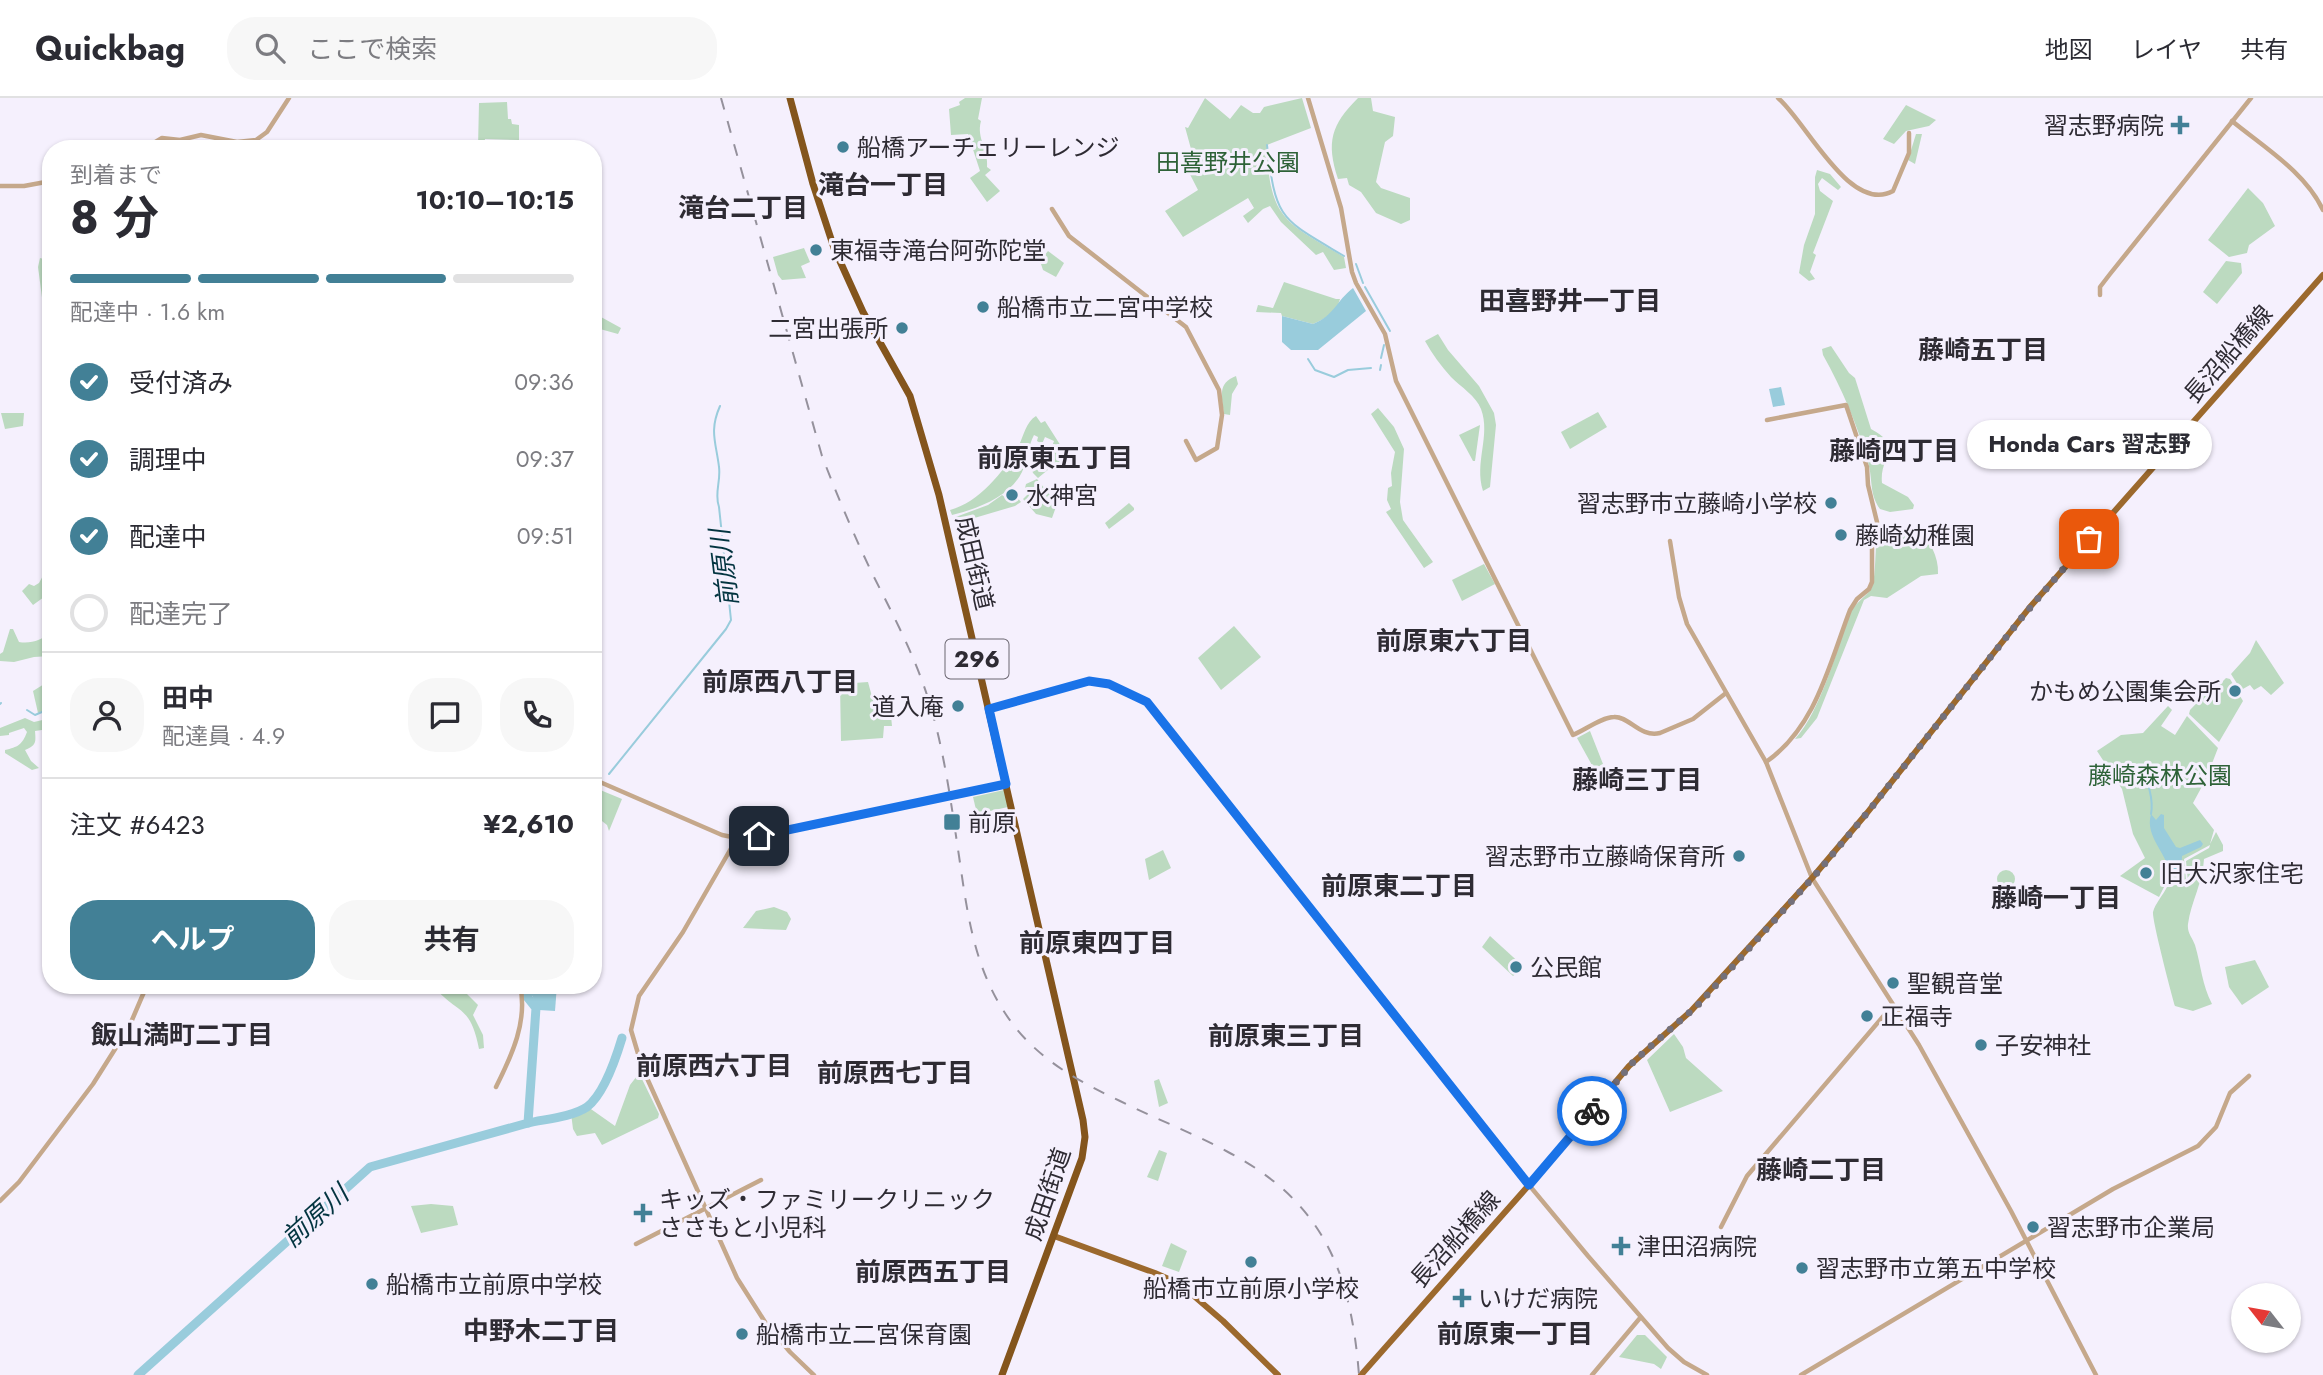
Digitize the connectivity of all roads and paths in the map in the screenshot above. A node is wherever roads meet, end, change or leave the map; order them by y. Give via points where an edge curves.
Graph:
1 (289, 98) edge
2 (790, 98) edge
3 (1308, 98) edge
4 (1778, 98) edge
5 (2251, 98) edge
6 (2232, 121) junction
7 (1909, 133) dead end
8 (159, 140) edge
9 (180, 140) edge
10 (180, 140) edge
11 (227, 140) edge
12 (257, 140) edge
13 (42, 183) edge
14 (0, 186) edge
15 (1052, 209) dead end
16 (2323, 210) edge
17 (2323, 275) edge
18 (2100, 295) dead end
19 (1767, 420) dead end
20 (1186, 441) dead end
21 (1670, 541) dead end
22 (1726, 693) junction
23 (989, 709) junction
24 (1766, 762) junction
25 (602, 783) edge
26 (1006, 784) junction
27 (737, 838) junction
28 (1812, 878) junction
29 (143, 994) edge
30 (522, 994) edge
31 (1892, 1006) junction
32 (2249, 1076) dead end
33 (496, 1087) dead end
34 (761, 1180) dead end
35 (1529, 1185) junction
36 (0, 1201) edge
37 (705, 1208) junction
38 (1721, 1227) dead end
39 (1054, 1236) junction
40 (2026, 1241) junction
41 (636, 1244) dead end
42 (1640, 1318) junction
43 (814, 1375) edge
44 (1002, 1375) edge
45 (1278, 1375) edge
46 (1361, 1375) edge
47 (1592, 1375) edge
48 (1707, 1375) edge
49 (1801, 1375) edge
50 (2096, 1375) edge

1 - 12 street
2 - 23 highway, 成田街道 / 296 via 844,273 910,396 947,524
3 - 22 street via 1341,208 1352,272 1385,334 1396,381 1573,735 1612,717 1660,733 1693,719
4 - 7 street via 1832,167 1851,185 1874,194 1893,191 1909,153
5 - 6 street
6 - 16 street via 2303,180
6 - 18 street via 2100,287
8 - 10 street
9 - 11 street via 201,135
13 - 14 street
15 - 20 street via 1069,236 1186,327 1219,390 1222,415 1217,448 1196,460
17 - 28 main road, 長沼船橋線 via 2030,607
19 - 24 street via 1846,405 1867,467 1877,522 1869,589 1850,610 1800,731
21 - 22 street via 1687,624
22 - 24 street
23 - 26 highway, 成田街道 / 296
23 - 35 street via 1089,681 1109,684 1147,702
24 - 28 street
25 - 27 street via 713,832
26 - 27 street
26 - 39 highway, 成田街道 / 296 via 1085,1137
27 - 37 street via 686,927 642,990 631,1030 642,1067
28 - 31 street
28 - 35 main road, 長沼船橋線 via 1691,1012 1629,1066
29 - 36 street via 129,1027 93,1084
30 - 33 street via 520,1027
31 - 38 street via 1746,1175
31 - 40 street via 1919,1045
32 - 40 street via 2230,1093 2216,1127 2198,1146
34 - 37 street
35 - 42 street
35 - 46 main road, 長沼船橋線
37 - 41 street
37 - 43 street via 729,1264 757,1311
39 - 44 highway, 成田街道 / 296
39 - 45 main road via 1180,1284
40 - 49 street
40 - 50 street
42 - 47 street
42 - 48 street via 1675,1355

